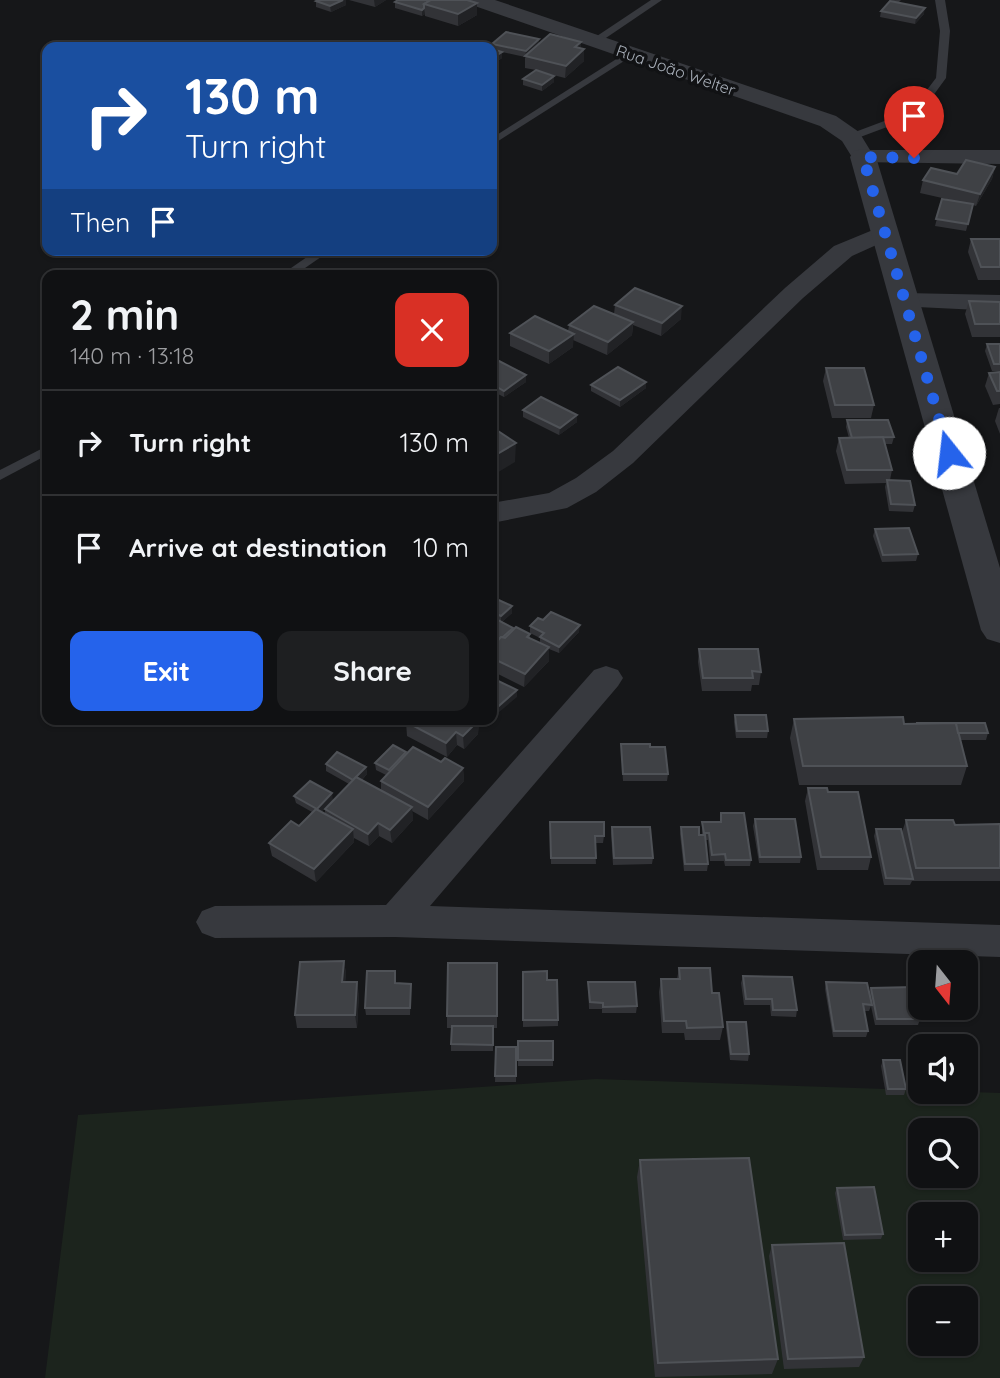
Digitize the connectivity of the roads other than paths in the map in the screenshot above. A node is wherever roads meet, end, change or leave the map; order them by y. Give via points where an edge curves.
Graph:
1 (476, 0) edge
2 (657, 0) edge
3 (940, 0) edge
4 (594, 42) junction
5 (629, 54) junction
6 (497, 139) edge
7 (857, 147) junction
8 (1000, 158) edge
9 (885, 232) junction
10 (315, 256) edge
11 (294, 270) edge
12 (905, 301) junction
13 (1000, 303) edge
14 (42, 453) edge
15 (0, 476) edge
16 (497, 512) edge
17 (1000, 631) edge
18 (606, 678) dead end
19 (395, 920) junction
20 (215, 922) dead end
21 (1000, 941) edge

1 - 4 street, Rua João Welter
2 - 4 lane
3 - 7 lane via 945,31 941,78 915,113
4 - 5 street, Rua João Welter
5 - 6 lane
5 - 7 street, Rua João Welter via 828,121
7 - 8 street
7 - 9 street
9 - 12 street
9 - 16 street via 843,251 623,457 586,485 557,501
10 - 11 lane
12 - 13 street
12 - 17 street
14 - 15 lane
18 - 19 street
19 - 20 street
19 - 21 street

